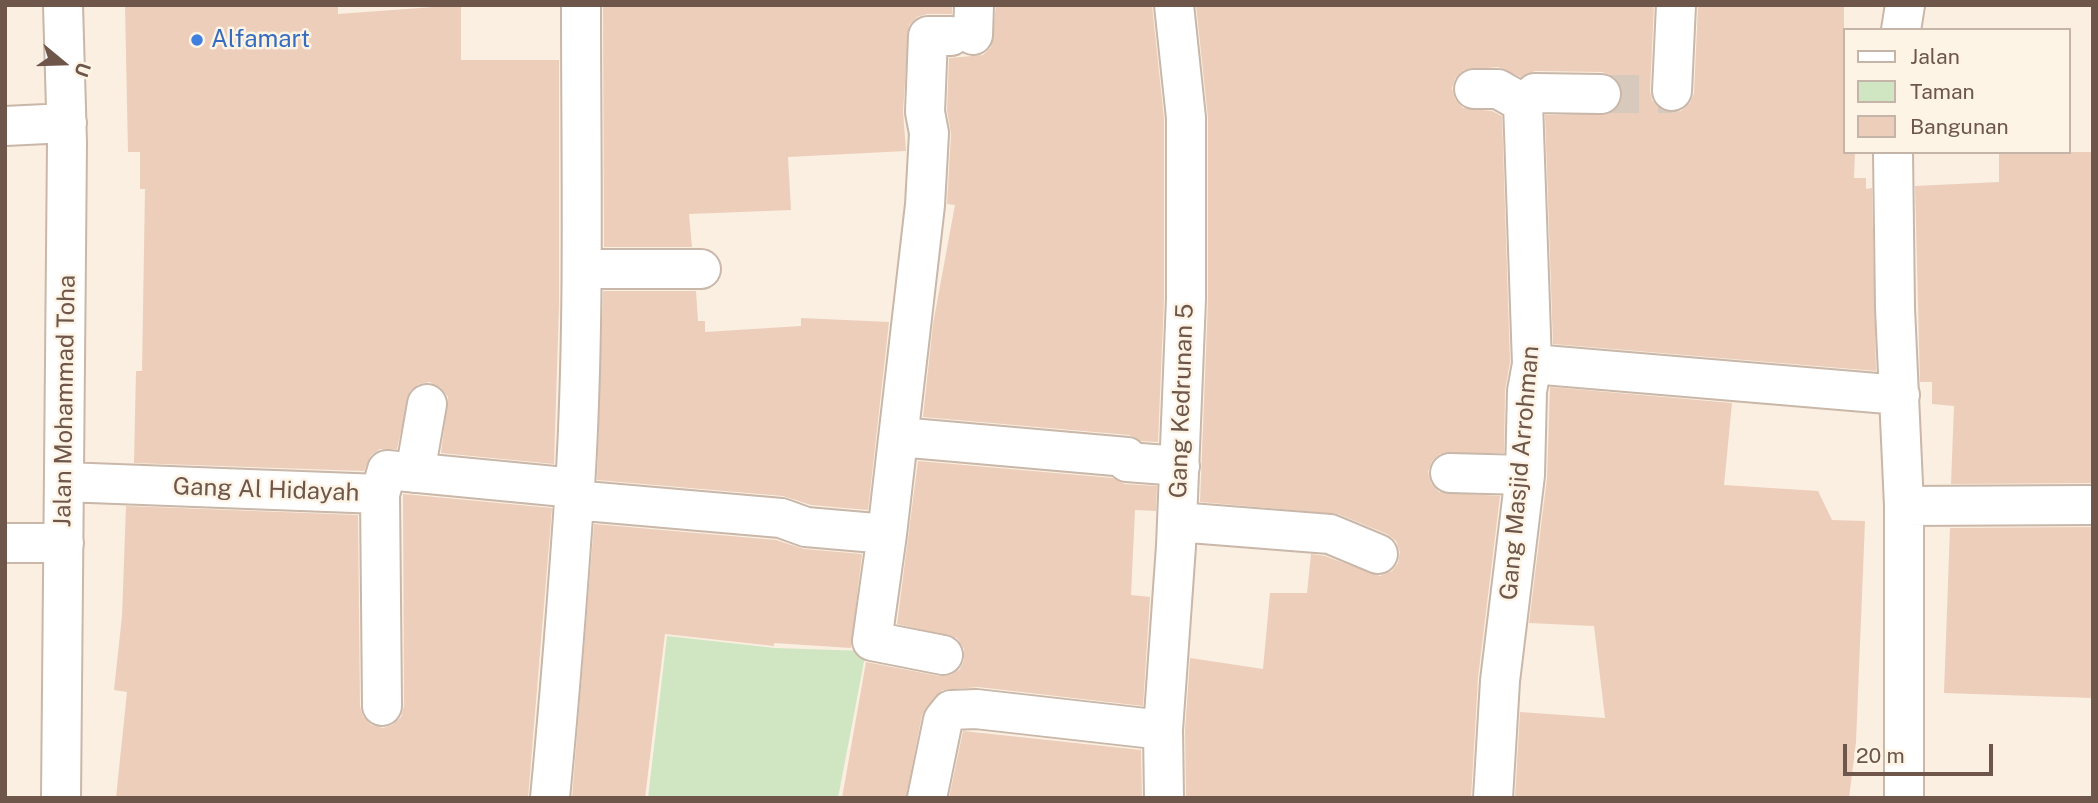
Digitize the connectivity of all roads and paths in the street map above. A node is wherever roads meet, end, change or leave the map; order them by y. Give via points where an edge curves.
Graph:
1 (64, 5) edge
2 (581, 5) edge
3 (1174, 5) edge
4 (1676, 5) edge
5 (1905, 5) edge
6 (966, 25) edge
7 (1901, 28) edge
8 (1474, 89) dead end
9 (1672, 92) dead end
10 (1601, 94) tunnel mouth
11 (1523, 103) junction
12 (67, 123) junction
13 (5, 126) edge
14 (1893, 154) edge
15 (582, 269) junction
16 (701, 269) dead end
17 (1532, 364) junction
18 (1900, 395) junction
19 (427, 404) dead end
20 (899, 437) junction
21 (1180, 466) junction
22 (415, 473) junction
23 (1450, 473) dead end
24 (1525, 475) junction
25 (64, 482) junction
26 (380, 494) junction
27 (574, 494) junction
28 (2093, 505) edge
29 (1904, 506) junction
30 (1177, 522) junction
31 (887, 534) junction
32 (5, 543) edge
33 (64, 543) junction
34 (1378, 554) dead end
35 (943, 655) dead end
36 (382, 706) dead end
37 (1163, 730) junction
38 (61, 798) edge
39 (550, 798) edge
40 (927, 798) edge
41 (1164, 798) edge
42 (1493, 798) edge
43 (1904, 798) edge

1 - 12 street, Jalan Mohammad Toha
2 - 15 street
3 - 21 street, Gang Kedrunan 5 via 1186,118
4 - 9 street
5 - 7 street
6 - 20 street via 928,36 925,205
8 - 11 street via 1498,89
10 - 11 street via 1535,93
11 - 17 street, Gang Masjid Arrohman
12 - 13 street
12 - 25 street, Jalan Mohammad Toha
14 - 18 street
15 - 16 street
15 - 27 street
17 - 18 street
17 - 24 street, Gang Masjid Arrohman
18 - 29 street
19 - 22 street
20 - 21 street via 1127,457 1127,462
20 - 31 street
21 - 30 street, Gang Kedrunan 5
22 - 26 street, Gang Al Hidayah via 387,470
22 - 27 street, Gang Al Hidayah
23 - 24 street
24 - 42 street, Gang Masjid Arrohman via 1500,681
25 - 26 street, Gang Al Hidayah
25 - 33 street, Jalan Mohammad Toha
26 - 36 street
27 - 31 street, Gang Al Hidayah
27 - 39 street
28 - 29 street
29 - 43 street
30 - 34 street via 1330,534
30 - 37 street, Gang Kedrunan 5
31 - 35 street via 872,641
32 - 33 street
33 - 38 street, Jalan Mohammad Toha
37 - 40 street via 951,710 943,720
37 - 41 street, Gang Kedrunan 5

